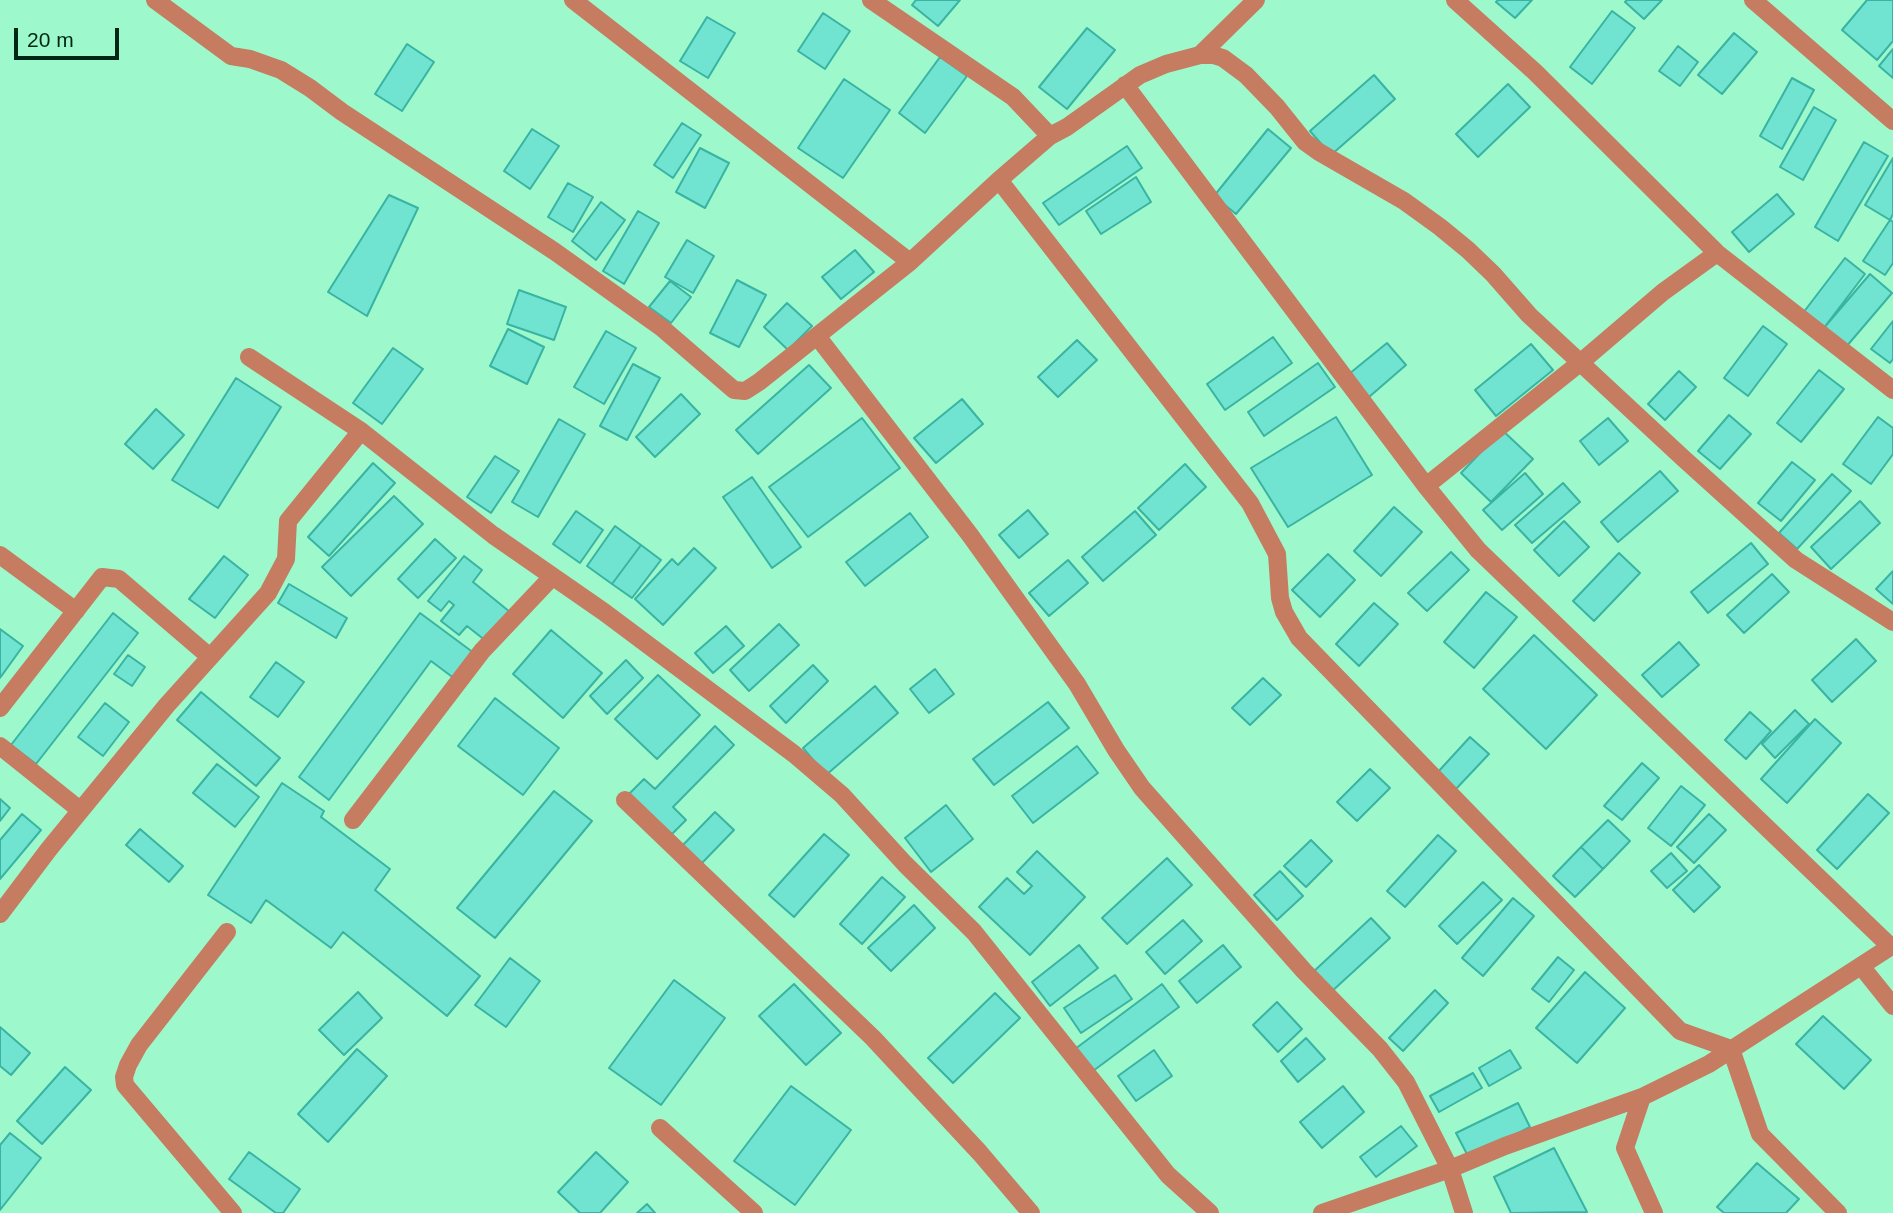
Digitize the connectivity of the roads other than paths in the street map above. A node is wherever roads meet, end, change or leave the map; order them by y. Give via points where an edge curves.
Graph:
1 (155, 0) edge
2 (573, 0) edge
3 (871, 0) edge
4 (1256, 0) edge
5 (1455, 0) edge
6 (1753, 0) edge
7 (1200, 55) junction
8 (1125, 85) junction
9 (1893, 121) edge
10 (1050, 136) junction
11 (999, 180) junction
12 (1717, 253) junction
13 (910, 262) junction
14 (817, 336) junction
15 (249, 357) dead end
16 (1581, 362) junction
17 (1893, 390) edge
18 (361, 431) junction
19 (1426, 486) junction
20 (0, 555) edge
21 (552, 577) junction
22 (76, 611) junction
23 (1893, 621) edge
24 (210, 657) junction
25 (0, 708) edge
26 (0, 746) edge
27 (625, 800) dead end
28 (80, 810) junction
29 (353, 820) dead end
30 (0, 914) edge
31 (227, 932) dead end
32 (1892, 946) edge
33 (1861, 966) junction
34 (1893, 1006) edge
35 (1731, 1048) junction
36 (1643, 1097) junction
37 (660, 1128) dead end
38 (1450, 1169) junction
39 (233, 1213) edge
40 (754, 1213) edge
41 (1031, 1213) edge
42 (1210, 1213) edge
43 (1322, 1213) edge
44 (1464, 1213) edge
45 (1654, 1213) edge
46 (1838, 1213) edge

1 - 14 street via 231,56 271,66 310,88 554,251 662,328 734,390 745,391 759,382
2 - 13 street
3 - 10 street via 1013,97
4 - 7 street
5 - 12 street via 1535,72
6 - 9 street
7 - 8 street via 1166,64
7 - 16 street via 1223,58 1270,99 1305,142 1440,226
8 - 10 street
8 - 19 street
10 - 11 street
11 - 13 street
11 - 35 street via 1250,503 1277,554 1280,598 1300,638 1680,1031
12 - 16 street
12 - 17 street
13 - 14 street
14 - 38 street via 970,534 1077,684 1142,788 1406,1082
15 - 18 street
16 - 19 street
16 - 23 street via 1796,559
18 - 21 street
18 - 24 street via 288,521 286,559 268,593
19 - 32 street via 1478,550
20 - 22 street
21 - 29 street via 482,651
21 - 42 street via 794,754 842,795 974,932 1168,1175
22 - 24 street via 102,577 119,579
22 - 25 street
24 - 28 street
26 - 28 street
27 - 41 street via 873,1038
28 - 30 street
31 - 39 street via 139,1045 124,1077 125,1085
32 - 33 street
33 - 34 street
33 - 35 street
35 - 36 street
35 - 46 street via 1760,1134
36 - 38 street
36 - 45 street via 1625,1149
37 - 40 street
38 - 43 street
38 - 44 street

